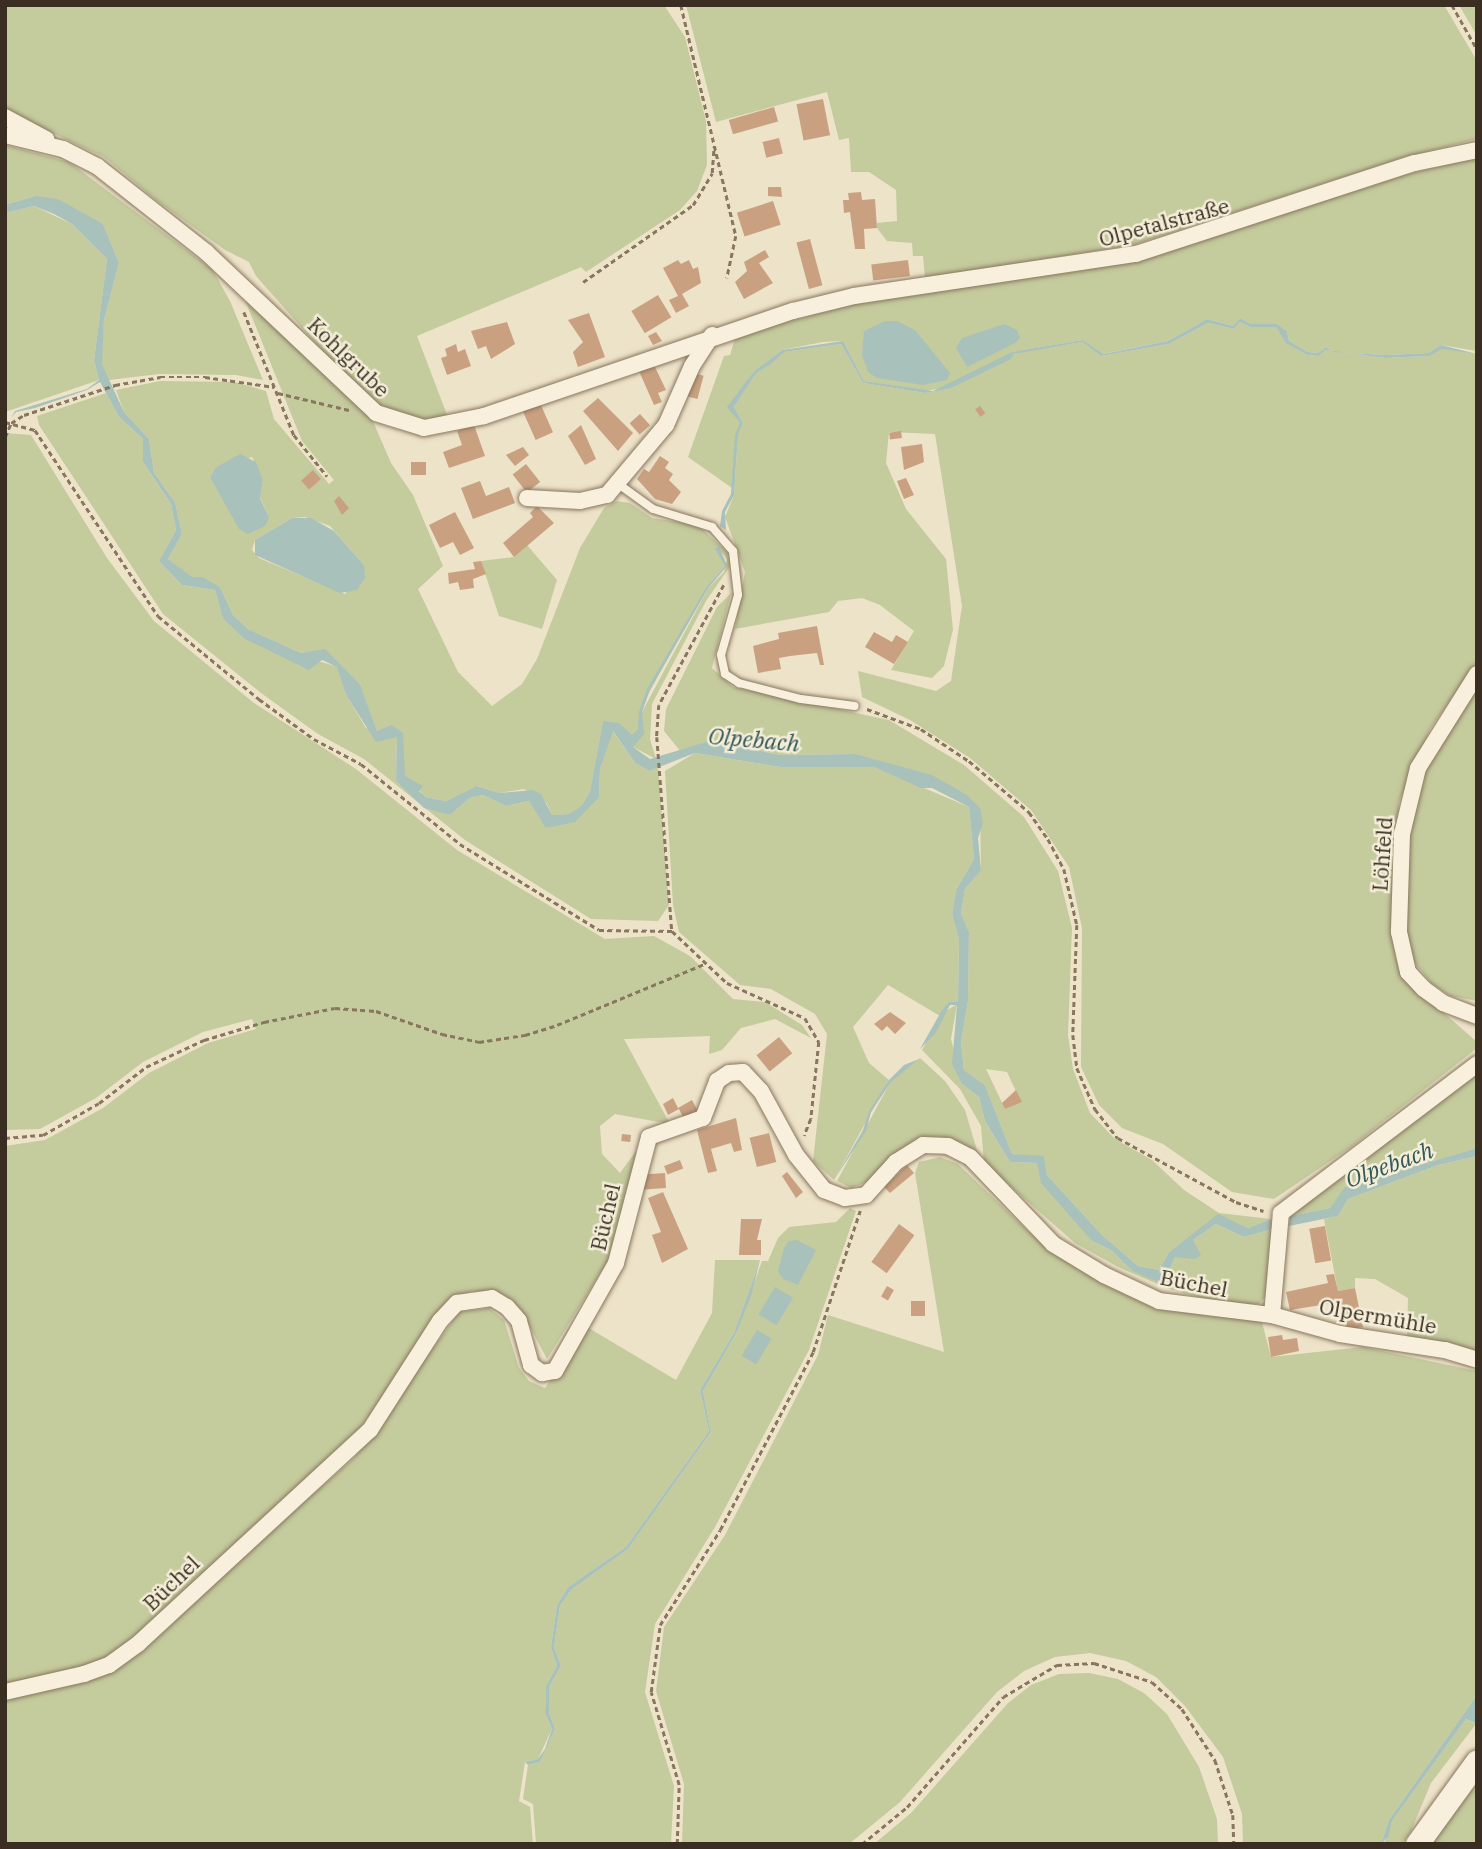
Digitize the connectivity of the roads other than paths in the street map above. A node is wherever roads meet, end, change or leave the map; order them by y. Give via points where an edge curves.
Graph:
1 (5, 117) edge
2 (5, 135) edge
3 (63, 149) junction
4 (1477, 150) edge
5 (854, 296) joint
6 (712, 335) junction
7 (617, 483) junction
8 (527, 498) dead end
9 (1477, 674) edge
10 (855, 706) road end
11 (1477, 1016) edge
12 (1477, 1064) edge
13 (1272, 1315) junction
14 (1477, 1360) edge
15 (5, 1692) edge
16 (1477, 1761) edge
17 (1417, 1844) edge

1 - 3 street
2 - 3 street, Kohlgrube
3 - 6 street, Kohlgrube via 98,167 206,252 289,327 346,389 376,413 396,422 424,428 453,426
4 - 5 street, Olpetalstraße via 1415,163 1136,254
5 - 6 street, Kohlgrube
6 - 7 street via 666,425
7 - 8 street via 596,499
7 - 10 lane via 653,509 712,527 726,539 738,565 738,595 721,655 725,674 739,683
9 - 11 street, Löhfeld via 1436,732 1418,768 1402,834 1399,932 1408,972 1443,1003
12 - 13 street via 1281,1221
13 - 14 street, Olpermühle via 1340,1334 1444,1350
13 - 15 street, Büchel via 1159,1301 1104,1275 1052,1244 970,1157 948,1146 923,1145 896,1162 866,1195 845,1198 824,1189 796,1155 761,1091 743,1072 729,1073 717,1081 703,1118 649,1137 616,1263 555,1371 542,1373 531,1365 519,1321 508,1307 492,1298 457,1303 440,1321 370,1430 139,1643 109,1665
16 - 17 street

